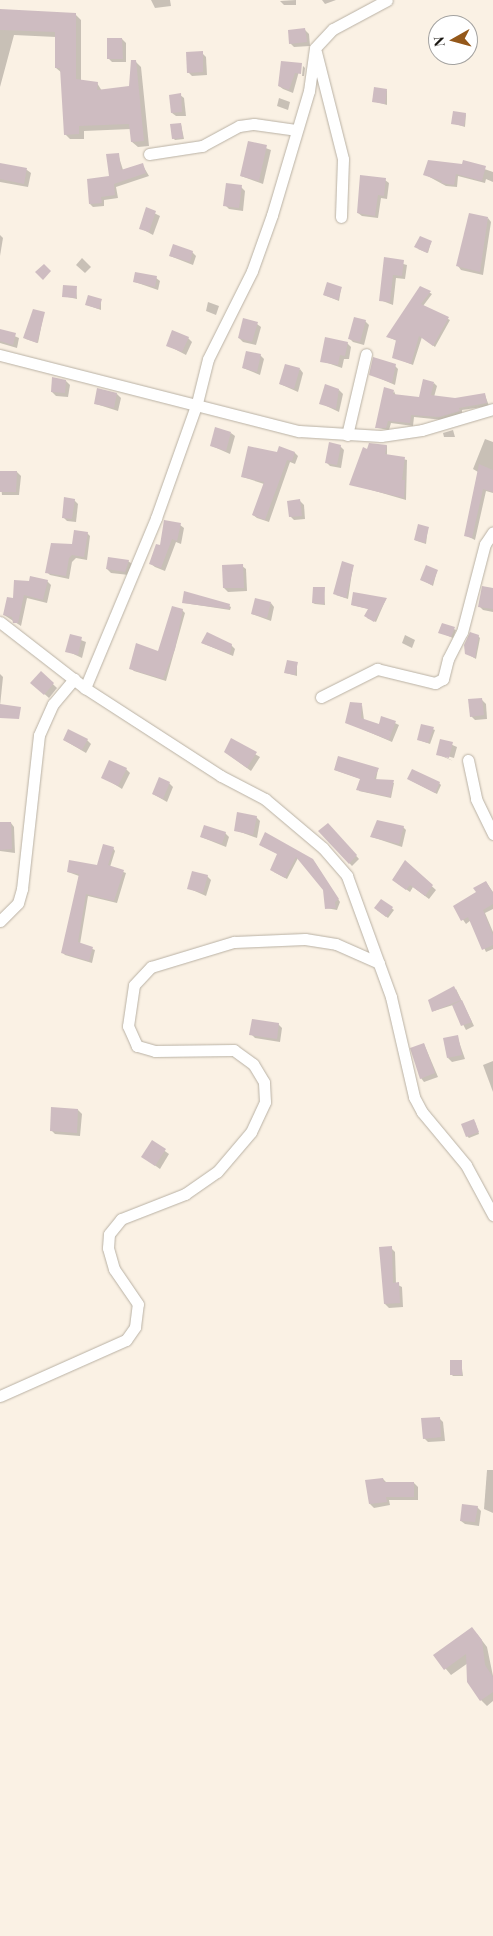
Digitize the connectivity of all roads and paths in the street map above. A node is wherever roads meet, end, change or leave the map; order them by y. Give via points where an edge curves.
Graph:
1 (387, 0) edge
2 (315, 48) junction
3 (296, 130) junction
4 (149, 154) dead end
5 (342, 217) dead end
6 (366, 354) dead end
7 (0, 355) edge
8 (197, 403) junction
9 (493, 409) edge
10 (347, 435) junction
11 (493, 532) edge
12 (0, 622) edge
13 (74, 679) junction
14 (85, 688) junction
15 (321, 697) dead end
16 (468, 760) dead end
17 (493, 834) edge
18 (0, 921) edge
19 (379, 963) junction
20 (493, 1215) edge
21 (0, 1396) edge

1 - 2 street via 333,29
2 - 3 street via 309,91
2 - 5 street via 343,159
3 - 4 street via 254,124 238,126 202,146
3 - 8 street via 252,271 208,359
6 - 10 street
7 - 8 street
8 - 10 street via 299,431
8 - 14 street via 156,518
9 - 10 street via 422,430 381,436
11 - 15 street via 485,544 462,632 448,659 443,679 435,683 378,669
12 - 13 street
13 - 14 street
13 - 18 street via 53,704 39,736 22,889 18,903
14 - 19 street via 221,776 265,799 323,848 347,876
16 - 17 street via 476,799
19 - 20 street via 414,1097 422,1112 466,1165
19 - 21 street via 336,944 305,939 234,942 151,967 134,986 128,1026 137,1046 155,1051 234,1050 253,1064 264,1082 265,1102 251,1132 217,1172 185,1194 121,1219 110,1234 108,1248 114,1269 138,1304 135,1327 126,1340

